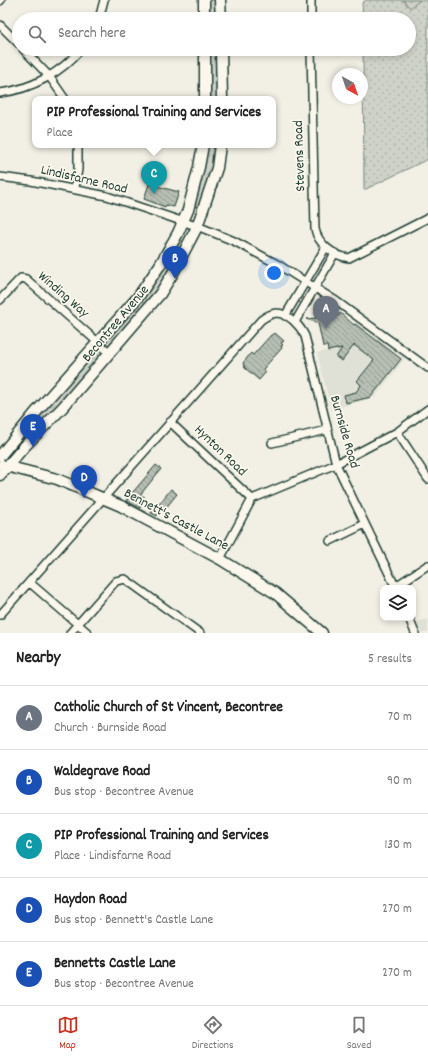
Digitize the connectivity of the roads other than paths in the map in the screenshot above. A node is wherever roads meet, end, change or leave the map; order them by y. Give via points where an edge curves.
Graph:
1 (104, 0) edge
2 (204, 0) edge
3 (220, 0) edge
4 (312, 0) edge
5 (101, 12) edge
6 (204, 12) edge
7 (221, 12) edge
8 (312, 12) edge
9 (0, 25) edge
10 (12, 37) edge
11 (30, 56) edge
12 (75, 56) edge
13 (205, 56) edge
14 (221, 56) edge
15 (312, 56) edge
16 (49, 76) junction
17 (0, 93) edge
18 (63, 96) edge
19 (205, 96) edge
20 (222, 96) edge
21 (78, 148) edge
22 (202, 148) edge
23 (220, 148) edge
24 (0, 177) edge
25 (75, 188) junction
26 (428, 218) edge
27 (183, 222) junction
28 (197, 227) junction
29 (326, 247) junction
30 (335, 253) junction
31 (305, 282) junction
32 (315, 288) junction
33 (0, 300) edge
34 (285, 316) junction
35 (295, 322) junction
36 (98, 342) junction
37 (110, 353) junction
38 (428, 368) edge
39 (428, 408) edge
40 (170, 422) junction
41 (328, 430) junction
42 (397, 432) junction
43 (272, 443) dead end
44 (0, 456) edge
45 (336, 464) junction
46 (4, 466) edge
47 (0, 475) edge
48 (428, 478) edge
49 (103, 498) junction
50 (252, 499) junction
51 (365, 524) junction
52 (330, 541) dead end
53 (220, 559) junction
54 (428, 565) edge
55 (29, 582) junction
56 (395, 585) edge
57 (399, 585) edge
58 (0, 615) edge
59 (410, 621) edge
60 (78, 624) junction
61 (70, 633) edge
62 (88, 633) edge
63 (200, 633) edge
64 (322, 633) edge
65 (415, 633) edge

1 - 5 street
2 - 6 street
3 - 7 street
4 - 8 street
9 - 10 street
11 - 16 street
12 - 16 street
13 - 19 street
14 - 20 street
15 - 29 street, Stevens Road via 315,229 316,236
16 - 17 street via 23,88
16 - 18 street
21 - 25 street
22 - 27 street, Becontree Avenue
23 - 28 street, Becontree Avenue via 217,168
24 - 25 street, Lindisfarne Road
25 - 27 street, Lindisfarne Road
26 - 30 street via 349,258
27 - 28 street, Lindisfarne Road
27 - 36 street, Becontree Avenue via 160,265 138,297
28 - 31 street, Lindisfarne Road via 234,241
28 - 37 street, Becontree Avenue via 174,273 160,294
29 - 30 street, Stevens Road
29 - 31 street
30 - 32 street
31 - 32 street, Lindisfarne Road
31 - 34 street
32 - 35 street
32 - 38 street, Lindisfarne Road
33 - 36 street, Winding Way via 15,283 24,278
34 - 35 street, Burnside Road
34 - 40 street, Burnside Road via 276,313 261,320
35 - 41 street, Burnside Road via 305,336
36 - 37 street, Winding Way
36 - 44 street, Becontree Avenue
37 - 46 street, Becontree Avenue via 63,407
39 - 42 street
40 - 49 street
40 - 50 street, Hynton Road
41 - 43 street
41 - 45 street, Burnside Road
42 - 45 street
42 - 48 street
45 - 50 street
45 - 51 street, Burnside Road
46 - 47 street, Becontree Avenue
46 - 49 street, Bennett's Castle Lane via 57,479
49 - 53 street, Bennett's Castle Lane
49 - 55 street
50 - 53 street
51 - 52 street
51 - 56 street, Burnside Road
53 - 64 street, Bennett's Castle Lane via 275,593
54 - 57 street
55 - 58 street
55 - 60 street
59 - 65 street
60 - 61 street
60 - 62 street
60 - 63 street via 116,581 126,579

